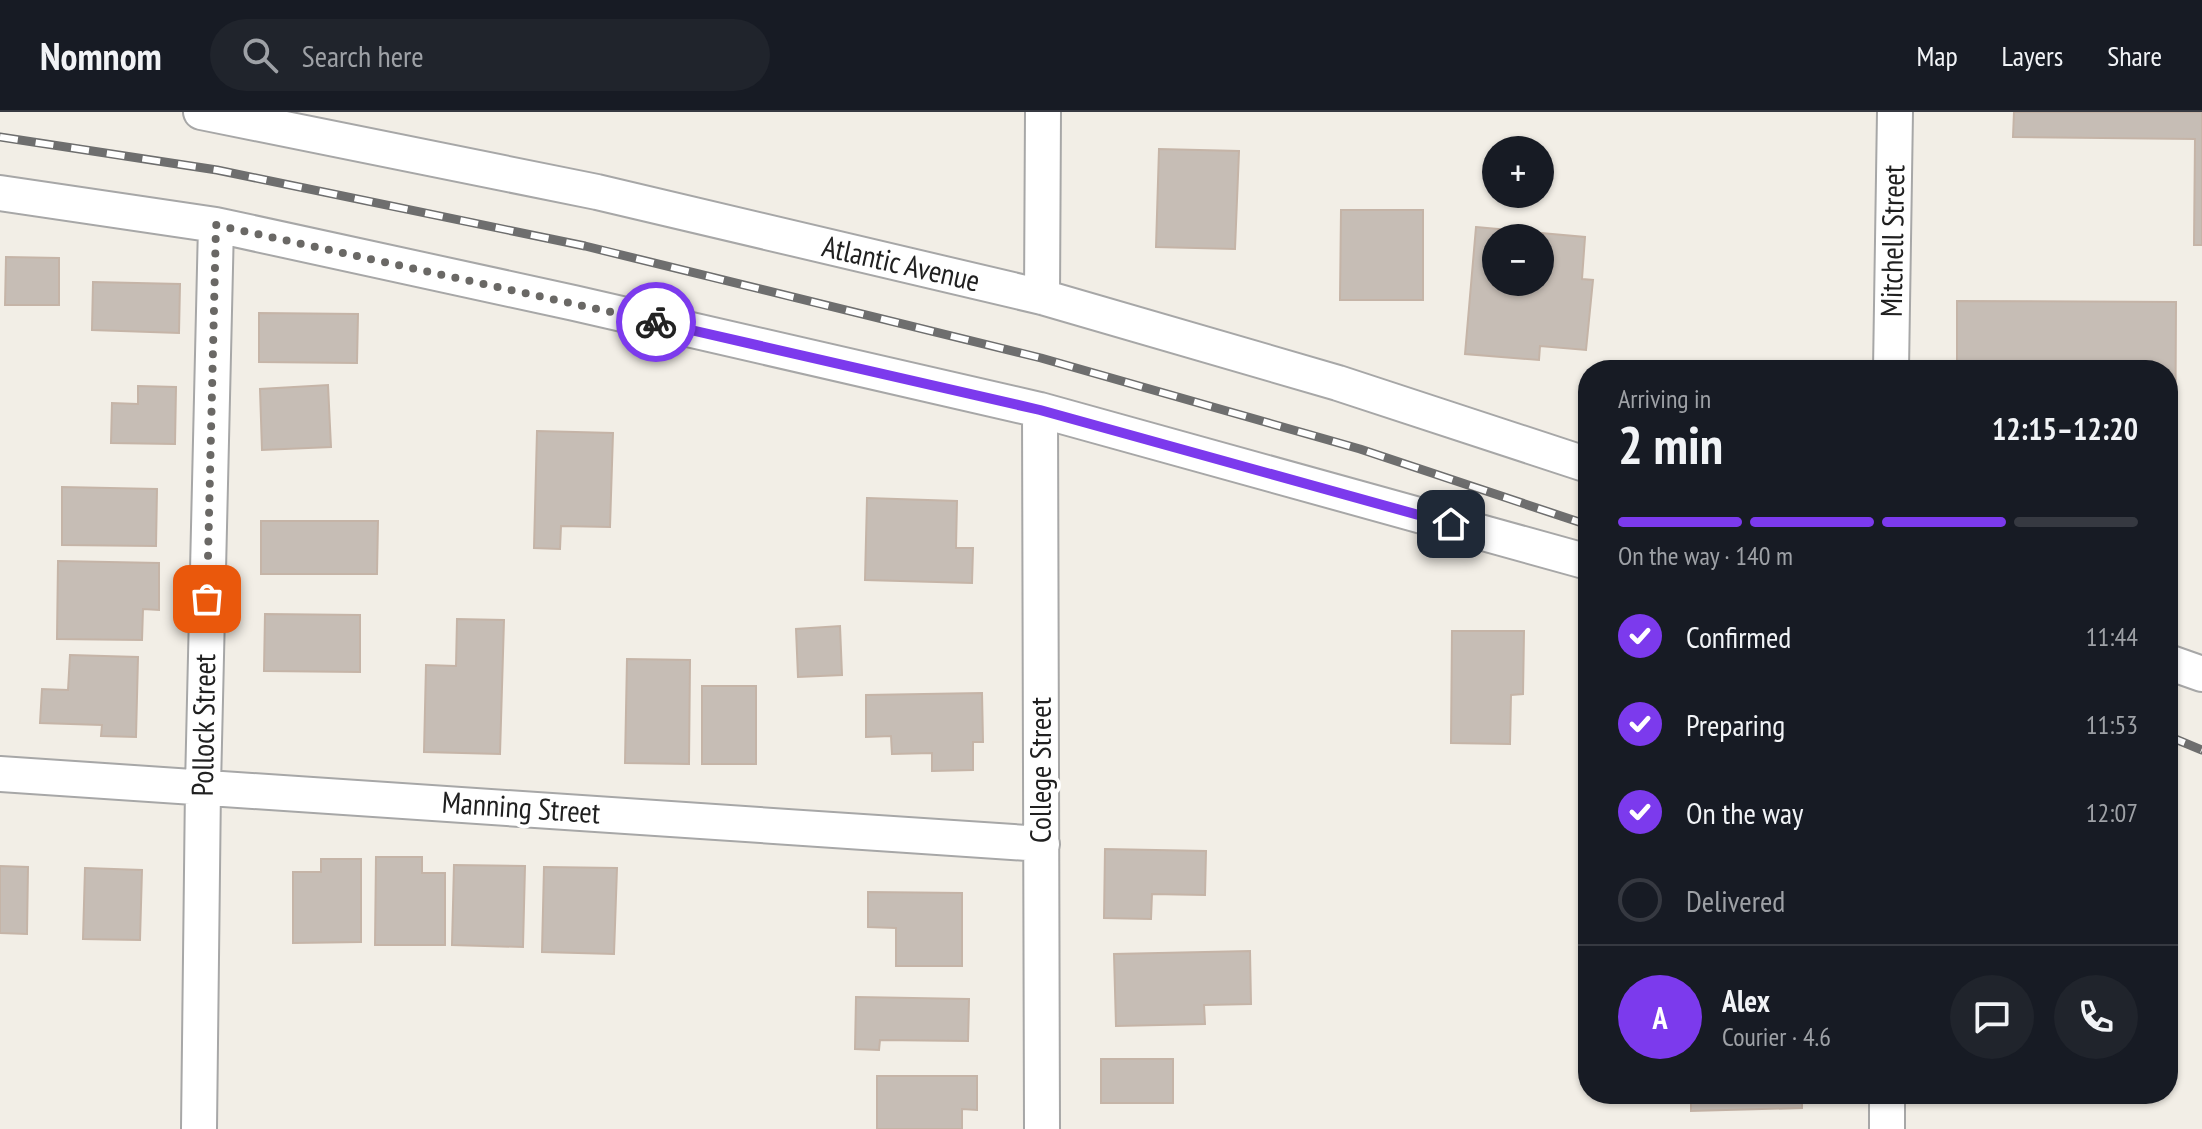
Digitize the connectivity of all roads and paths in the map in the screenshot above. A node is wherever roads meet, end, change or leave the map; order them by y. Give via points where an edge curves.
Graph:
1 (1043, 112) edge
2 (1895, 112) edge
3 (213, 113) edge
4 (0, 193) edge
5 (216, 225) junction
6 (1042, 297) junction
7 (1891, 360) edge
8 (1040, 410) junction
9 (1578, 462) edge
10 (1578, 559) edge
11 (2178, 666) edge
12 (2202, 674) edge
13 (0, 774) edge
14 (203, 786) junction
15 (1042, 844) junction
16 (1887, 1104) edge
17 (199, 1129) edge
18 (1042, 1129) edge
19 (1887, 1129) edge

1 - 6 street
2 - 7 street, Mitchell Street
3 - 6 street, Atlantic Avenue via 597,192
4 - 5 street
5 - 8 street
5 - 14 street, Pollock Street
6 - 9 street, Atlantic Avenue via 1338,383
8 - 10 street
8 - 15 street, College Street
11 - 12 street
13 - 14 street, Manning Street
14 - 15 street, Manning Street
14 - 17 street, Pollock Street
15 - 18 street, College Street
16 - 19 street

